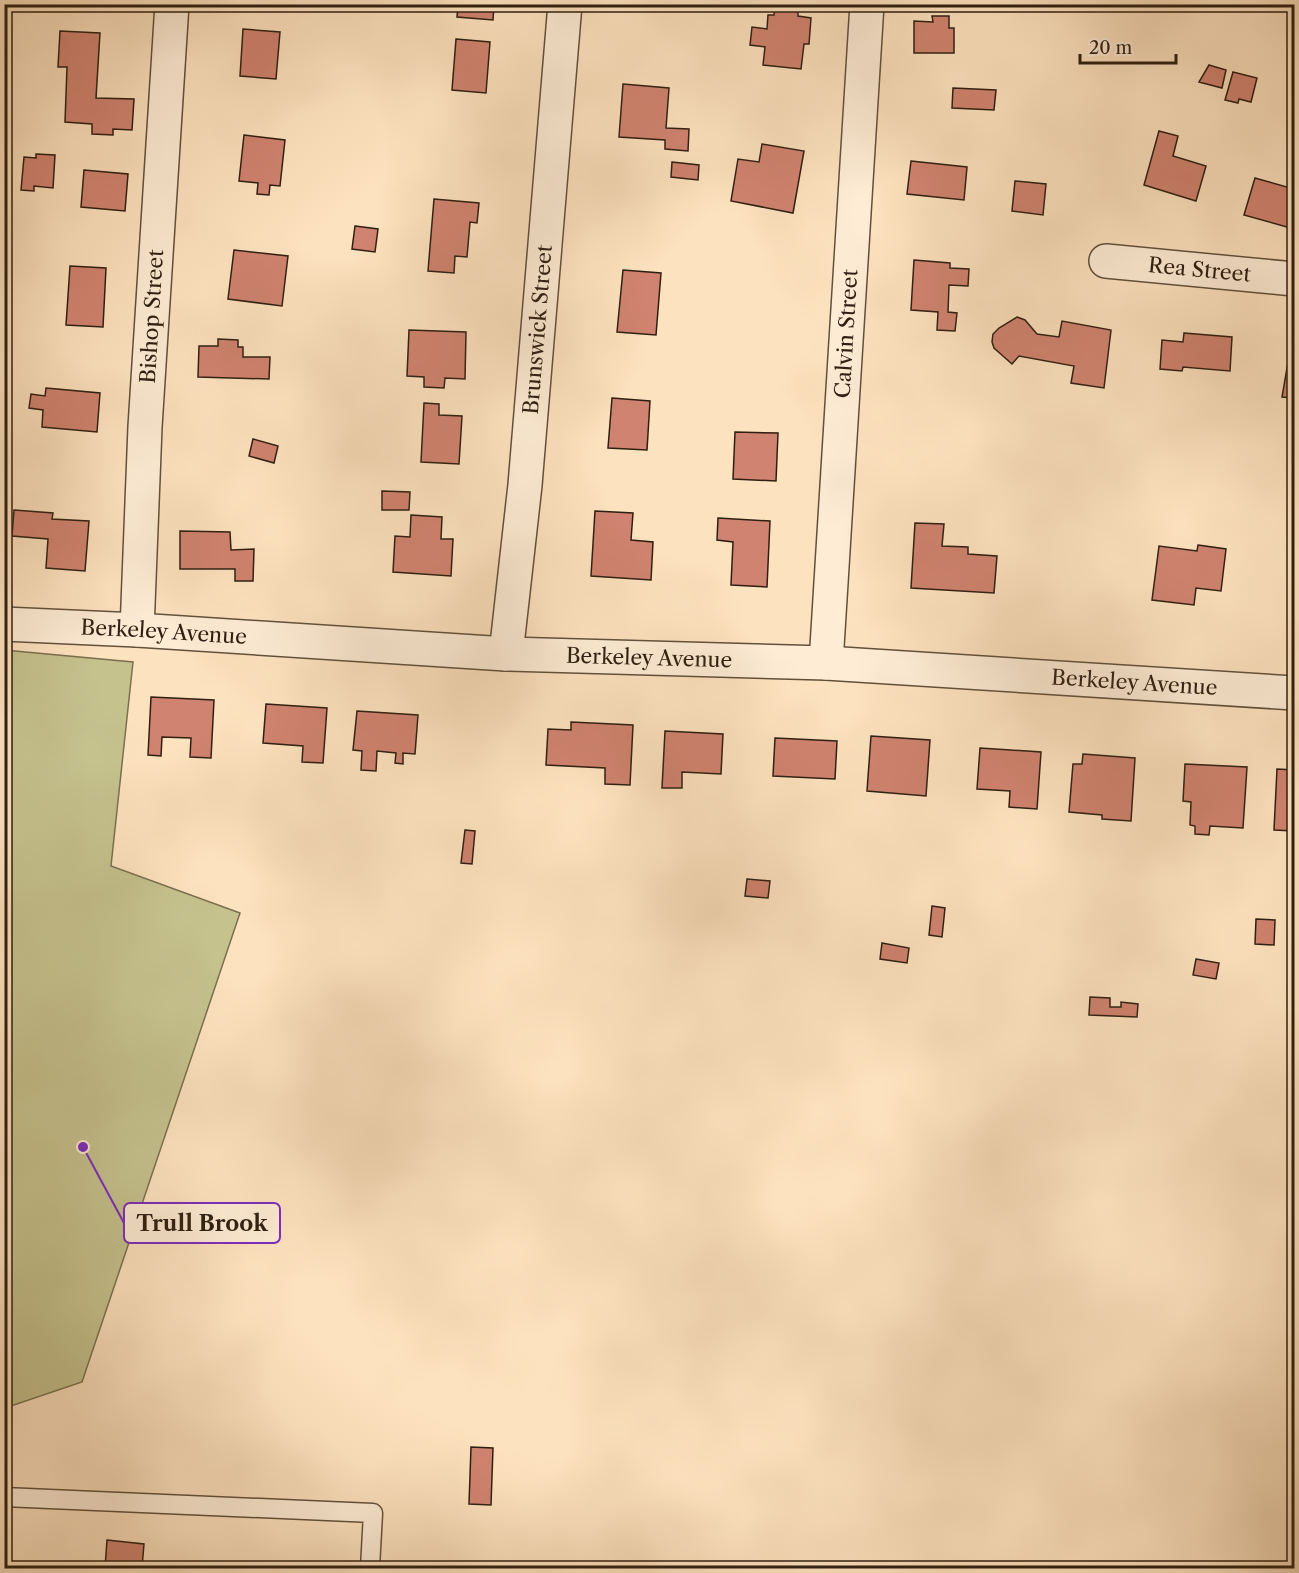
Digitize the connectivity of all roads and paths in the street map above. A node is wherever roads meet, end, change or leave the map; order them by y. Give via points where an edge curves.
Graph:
1 (172, 4) edge
2 (565, 4) edge
3 (867, 4) edge
4 (1106, 261) dead end
5 (1294, 279) edge
6 (4, 624) edge
7 (137, 630) junction
8 (506, 654) junction
9 (826, 663) junction
10 (1294, 693) edge
11 (4, 1497) edge
12 (370, 1569) edge

1 - 7 street, Bishop Street via 145,427
2 - 8 street, Brunswick Street via 525,485
3 - 9 street, Calvin Street
4 - 5 street, Rea Street
6 - 7 street, Berkeley Avenue
7 - 8 street, Berkeley Avenue
8 - 9 street, Berkeley Avenue
9 - 10 street, Berkeley Avenue
11 - 12 lane via 373,1513

